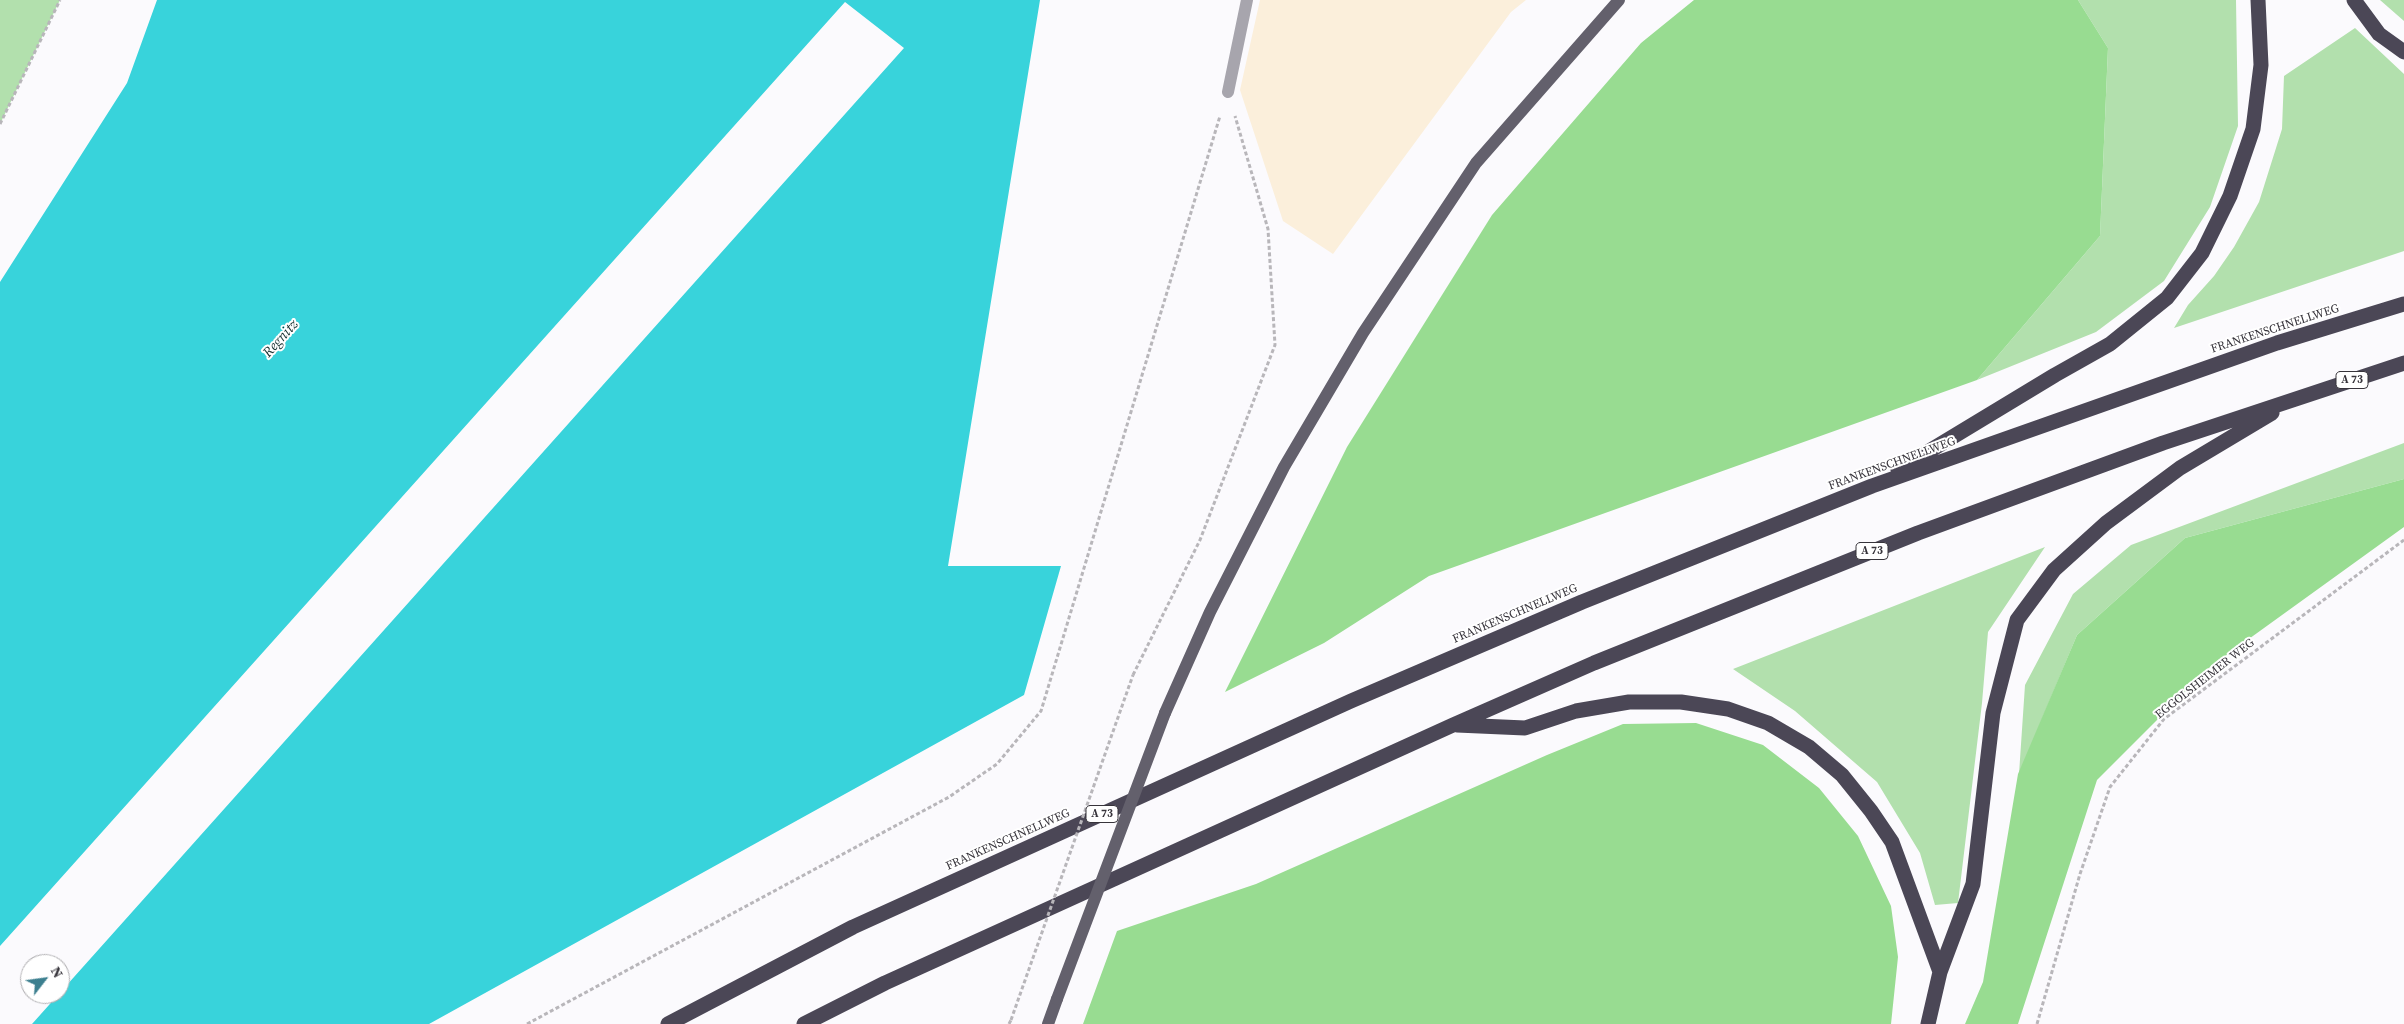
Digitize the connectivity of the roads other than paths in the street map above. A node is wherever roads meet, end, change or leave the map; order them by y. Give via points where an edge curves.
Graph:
1 (1247, 0) edge
2 (1619, 0) edge
3 (2258, 0) edge
4 (2354, 0) edge
5 (2404, 52) edge
6 (1228, 92) road end
7 (2404, 304) edge
8 (2404, 363) edge
9 (2299, 397) junction
10 (1872, 486) junction
11 (1452, 724) junction
12 (1940, 972) junction
13 (668, 1024) edge
14 (804, 1024) edge
15 (1048, 1024) edge
16 (1928, 1024) edge

1 - 6 street
2 - 15 main road, bridge via 1476,163 1363,332 1284,467 1210,612 1165,713
3 - 10 highway via 2261,65 2253,129 2230,196 2202,253 2167,298 2110,344
4 - 5 highway via 2380,34
7 - 10 highway, FRANKENSCHNELLWEG / A 73 via 2277,343
8 - 9 highway, A 73
9 - 11 highway, A 73 via 1918,533 1594,663
9 - 12 highway via 2180,468 2106,523 2054,570 2017,620 1993,714 1973,884
10 - 13 highway, FRANKENSCHNELLWEG / A 73 via 1582,602 1350,701 853,927
11 - 12 highway via 1525,728 1576,712 1628,702 1691,703 1728,709 1768,723 1809,747 1842,775 1871,811 1892,842
11 - 14 highway, A 73 via 885,983
12 - 16 highway

